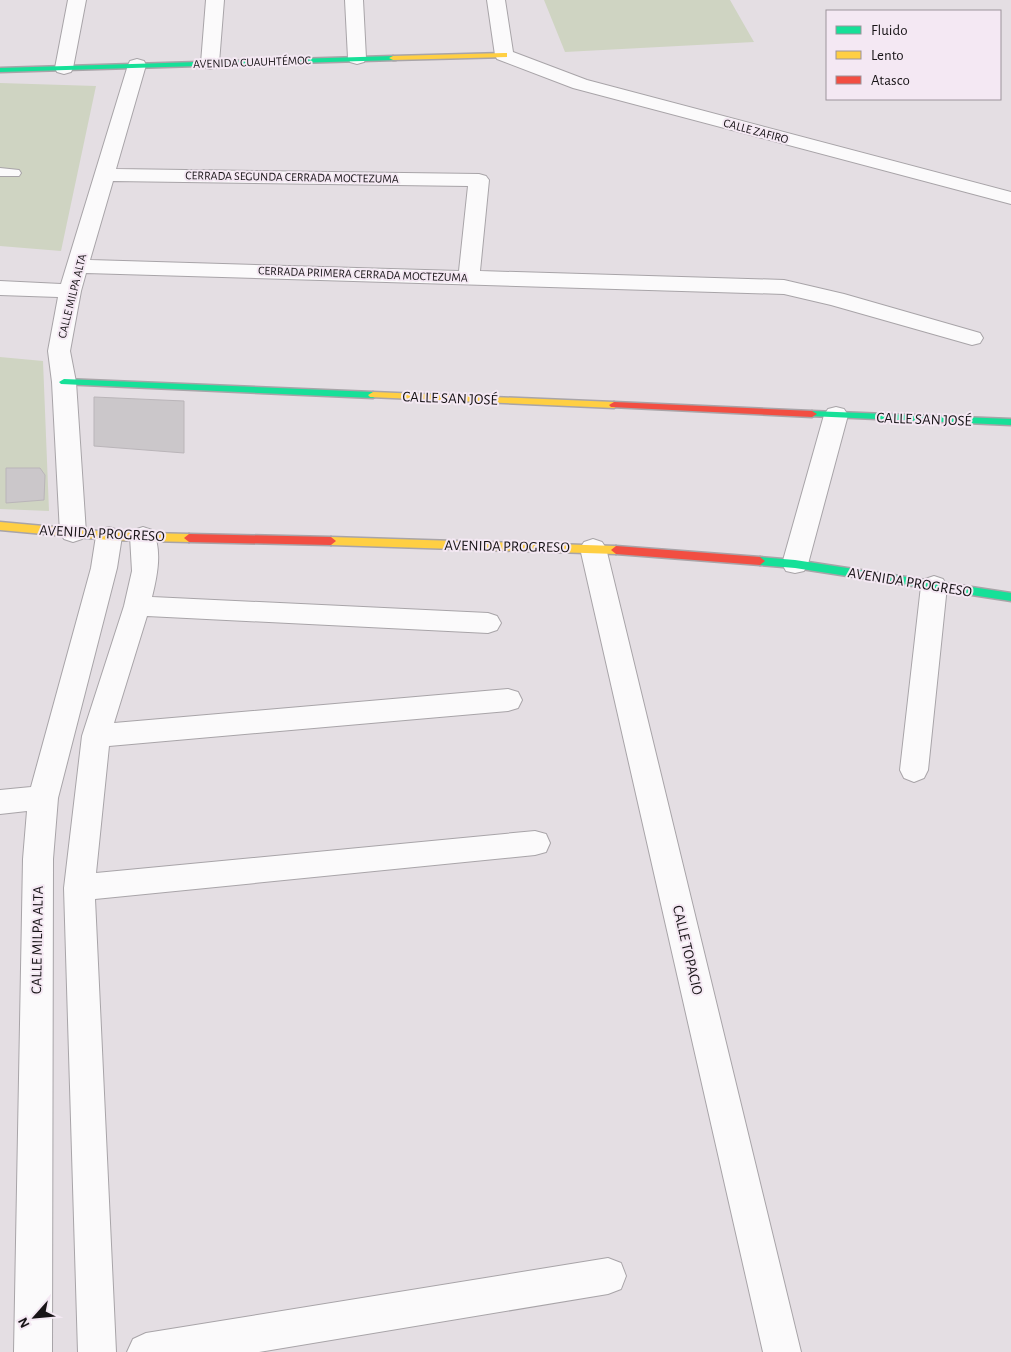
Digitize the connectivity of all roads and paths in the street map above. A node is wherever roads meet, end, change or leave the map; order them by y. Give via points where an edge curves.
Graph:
1 (77, 0) edge
2 (215, 0) edge
3 (354, 0) edge
4 (496, 0) edge
5 (504, 55) junction
6 (357, 58) junction
7 (210, 63) junction
8 (137, 65) junction
9 (64, 68) junction
10 (0, 70) edge
11 (105, 175) junction
12 (1011, 198) edge
13 (78, 266) junction
14 (469, 278) junction
15 (0, 288) edge
16 (70, 291) junction
17 (972, 338) dead end
18 (64, 382) junction
19 (836, 415) junction
20 (1011, 422) edge
21 (0, 526) edge
22 (73, 533) junction
23 (109, 536) junction
24 (143, 536) junction
25 (594, 548) junction
26 (795, 564) junction
27 (934, 586) junction
28 (1011, 597) edge
29 (137, 606) junction
30 (488, 623) dead end
31 (508, 700) dead end
32 (96, 736) junction
33 (914, 770) dead end
34 (43, 798) junction
35 (0, 802) edge
36 (535, 843) dead end
37 (79, 888) junction
38 (608, 1276) dead end
39 (33, 1352) edge
40 (96, 1352) edge
41 (146, 1352) edge
42 (782, 1352) edge

1 - 9 street
2 - 7 street
3 - 6 street
4 - 5 street
5 - 6 street, AVENIDA CUAUHTÉMOC
5 - 12 street, CALLE ZAFIRO via 580,84
6 - 7 street, AVENIDA CUAUHTÉMOC
7 - 8 street, AVENIDA CUAUHTÉMOC
8 - 9 street, AVENIDA CUAUHTÉMOC
8 - 11 street, CALLE MILPA ALTA
9 - 10 street, AVENIDA CUAUHTÉMOC
11 - 13 street, CALLE MILPA ALTA
11 - 14 street, CERRADA SEGUNDA CERRADA MOCTEZUMA via 480,180
13 - 14 street, CERRADA PRIMERA CERRADA MOCTEZUMA
13 - 16 street, CALLE MILPA ALTA
14 - 17 street, CERRADA PRIMERA CERRADA MOCTEZUMA via 784,288 836,298
15 - 16 street
16 - 18 street, CALLE MILPA ALTA via 59,351
18 - 19 street, CALLE SAN JOSÉ
18 - 22 street, CALLE MILPA ALTA
19 - 20 street, CALLE SAN JOSÉ
19 - 26 street
21 - 22 street, AVENIDA PROGRESO
22 - 23 street, AVENIDA PROGRESO
23 - 24 street, AVENIDA PROGRESO
23 - 34 street, CALLE MILPA ALTA via 104,568
24 - 25 street, AVENIDA PROGRESO
24 - 29 street via 145,571
25 - 26 street, AVENIDA PROGRESO
25 - 42 street, CALLE TOPACIO
26 - 27 street, AVENIDA PROGRESO
27 - 28 street, AVENIDA PROGRESO
27 - 33 street
29 - 30 street
29 - 32 street
31 - 32 street
32 - 37 street
34 - 35 street
34 - 39 street, CALLE MILPA ALTA via 38,859
36 - 37 street
37 - 40 street
38 - 41 street

